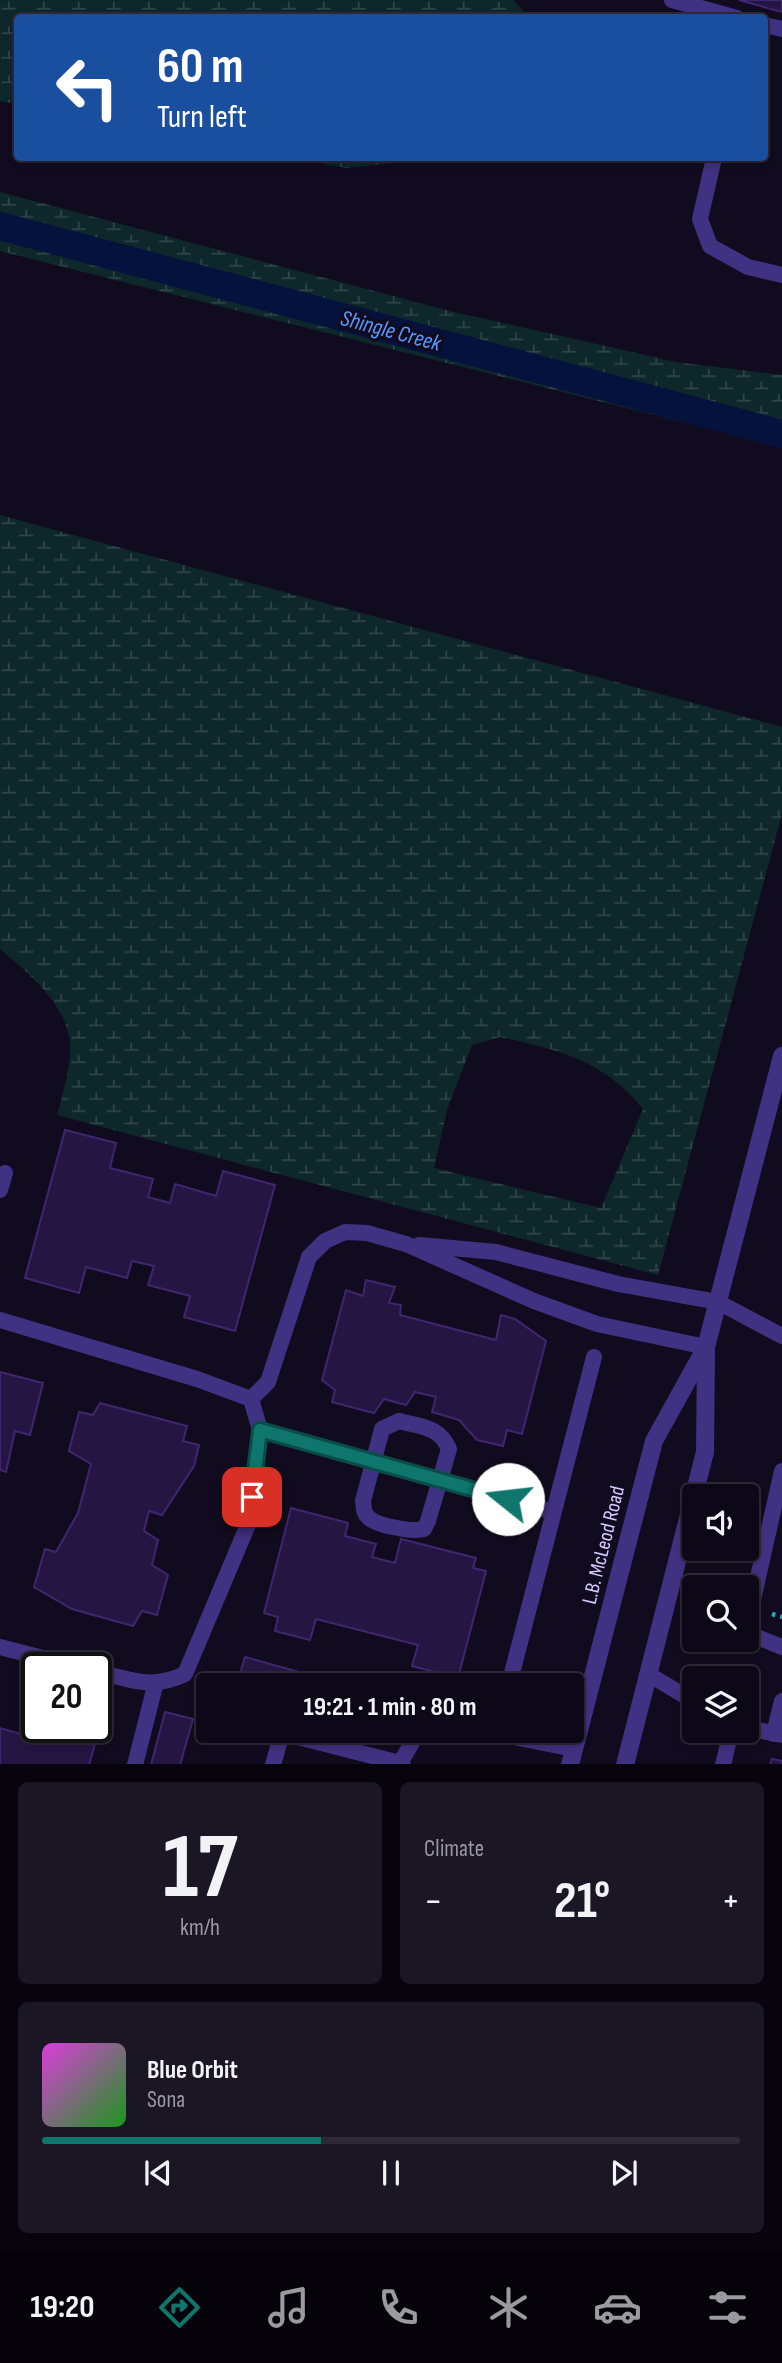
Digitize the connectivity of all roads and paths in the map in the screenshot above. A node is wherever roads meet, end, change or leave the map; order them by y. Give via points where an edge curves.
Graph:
1 (672, 0) edge
2 (723, 14) edge
3 (713, 161) edge
4 (782, 275) edge
5 (782, 1056) edge
6 (5, 1173) dead end
7 (0, 1190) edge
8 (406, 1244) junction
9 (718, 1302) junction
10 (0, 1320) edge
11 (782, 1336) edge
12 (706, 1347) junction
13 (594, 1357) dead end
14 (251, 1399) junction
15 (260, 1430) junction
16 (373, 1462) junction
17 (782, 1471) edge
18 (440, 1480) junction
19 (553, 1512) junction
20 (759, 1575) edge
21 (759, 1638) edge
22 (0, 1647) edge
23 (782, 1647) edge
24 (21, 1652) edge
25 (512, 1673) edge
26 (648, 1674) junction
27 (112, 1675) edge
28 (156, 1682) junction
29 (682, 1694) edge
30 (782, 1701) edge
31 (759, 1730) edge
32 (778, 1734) edge
33 (412, 1743) edge
34 (524, 1743) edge
35 (728, 1743) edge
36 (572, 1757) edge
37 (135, 1764) edge
38 (274, 1764) edge
39 (401, 1764) edge
40 (625, 1764) edge
41 (723, 1764) edge

1 - 2 lane
3 - 4 lane via 700,219 710,246 748,267
5 - 9 street, L.B. McLeod Road
6 - 7 lane
8 - 9 lane via 496,1252 618,1284
8 - 12 lane via 597,1324
8 - 14 lane via 345,1232 325,1241 309,1257 268,1382
9 - 11 lane
9 - 12 street, L.B. McLeod Road
10 - 14 lane
12 - 26 street, L.B. McLeod Road via 705,1452
12 - 36 street, L.B. McLeod Road via 654,1441
13 - 19 lane
14 - 15 lane
15 - 16 lane
15 - 28 lane via 250,1520 186,1674 168,1683
16 - 18 lane
16 - 18 lane via 382,1429 399,1421 412,1424 444,1438 449,1449
16 - 18 lane via 363,1501 370,1520 414,1531 424,1529
17 - 20 lane
18 - 19 lane
19 - 25 lane
21 - 23 lane
22 - 24 lane
26 - 29 lane
26 - 40 street, L.B. McLeod Road
27 - 28 lane
28 - 37 lane
30 - 32 lane
31 - 32 lane
33 - 39 lane
34 - 36 lane
35 - 41 lane
38 - 39 lane via 282,1733

